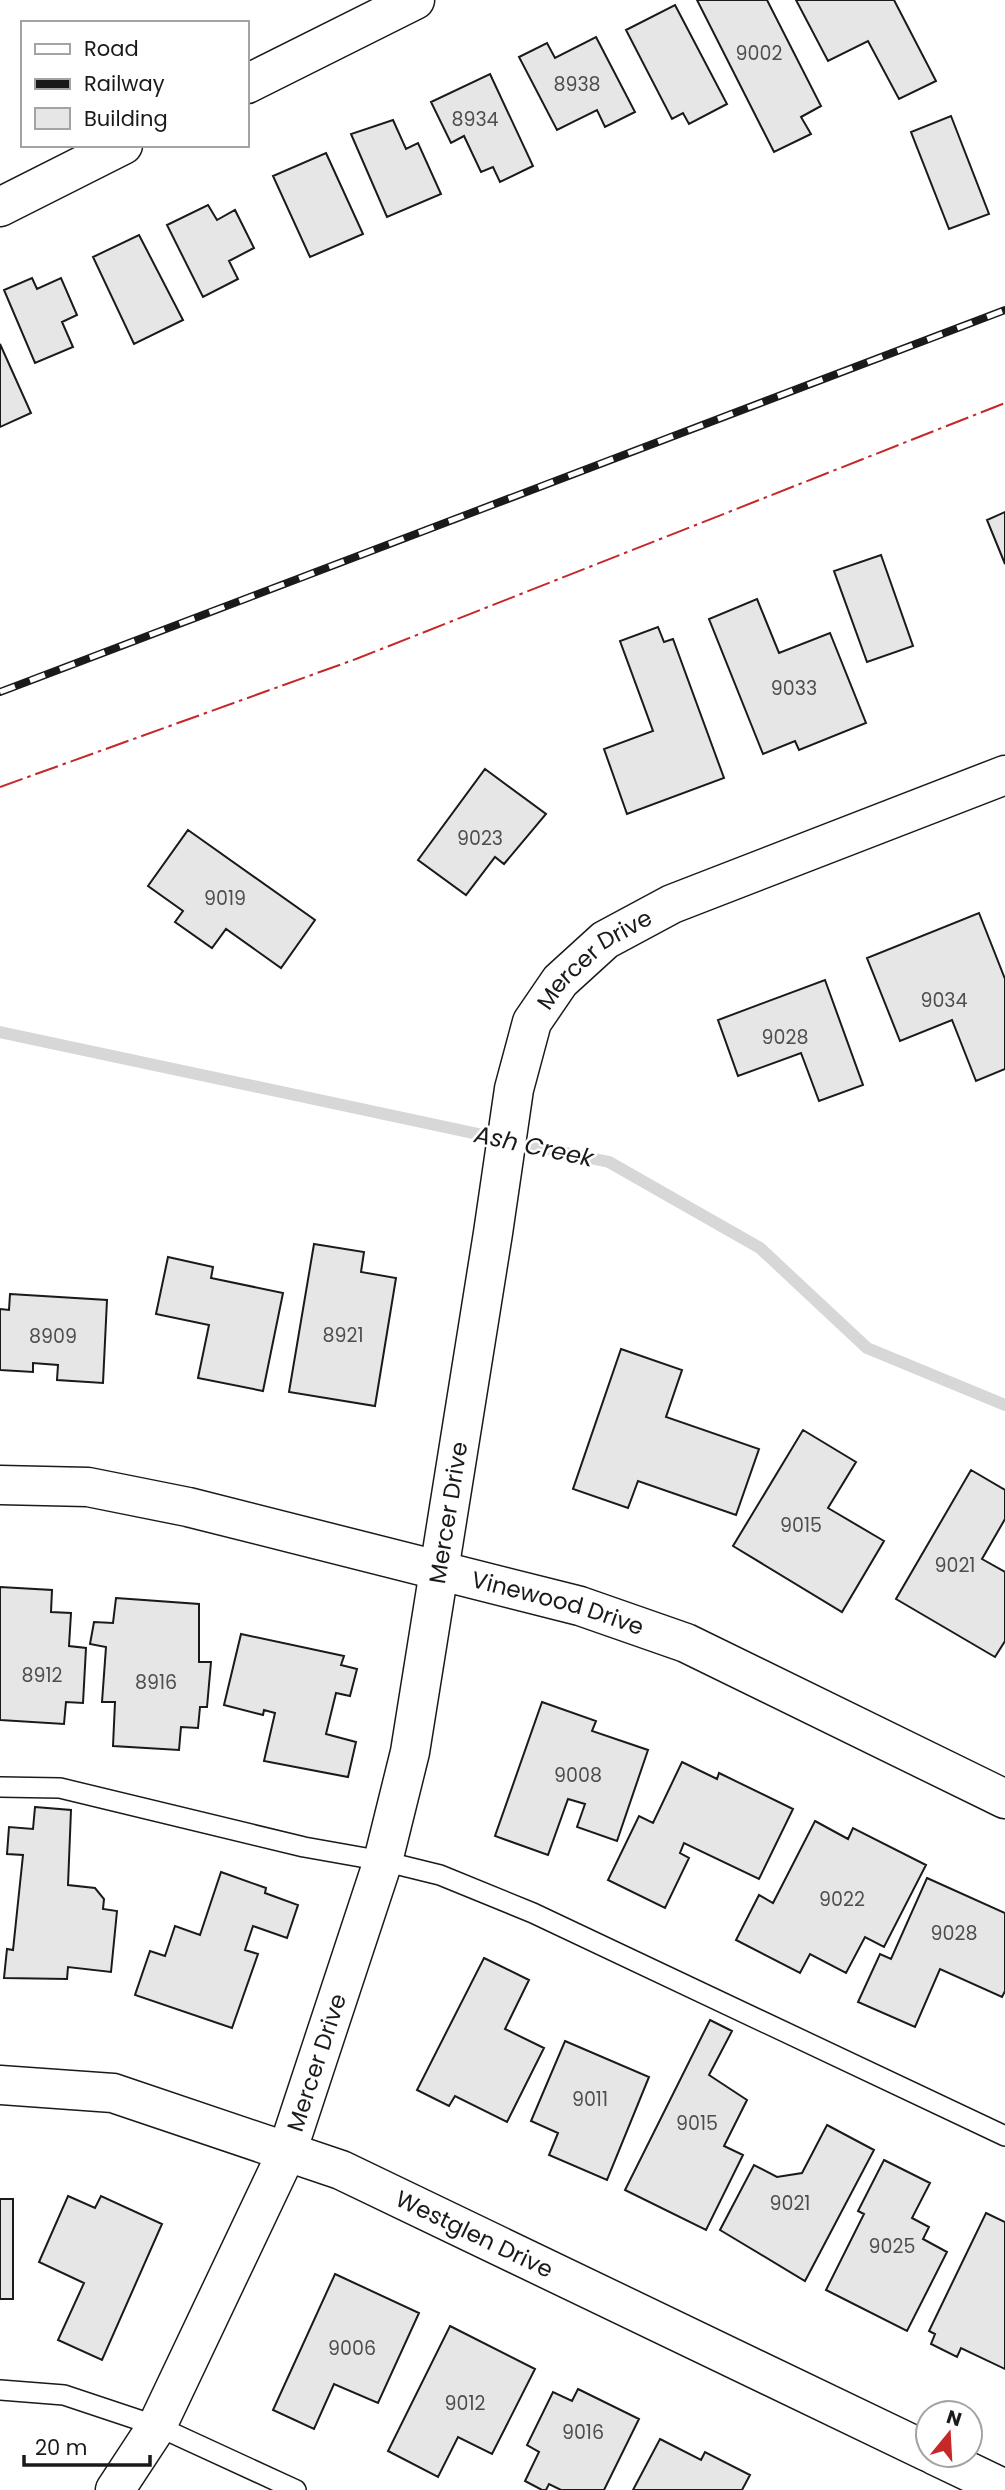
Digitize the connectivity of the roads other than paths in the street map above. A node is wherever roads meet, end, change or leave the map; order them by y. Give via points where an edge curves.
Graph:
1 (415, 0) edge
2 (248, 84) edge
3 (119, 147) edge
4 (0, 207) edge
5 (1005, 775) edge
6 (0, 1485) edge
7 (441, 1570) junction
8 (0, 1787) edge
9 (1005, 1799) edge
10 (383, 1861) junction
11 (0, 2085) edge
12 (1005, 2136) edge
13 (287, 2152) junction
14 (0, 2390) edge
15 (158, 2426) junction
16 (914, 2445) edge
17 (963, 2469) edge
18 (1005, 2489) edge
19 (115, 2490) edge
20 (296, 2490) edge

1 - 2 street
3 - 4 street
5 - 7 street, Mercer Drive via 672,904 605,940 560,981 532,1022 514,1088
6 - 7 street, Vinewood Drive via 88,1487
7 - 9 street, Vinewood Drive via 580,1606 686,1643
7 - 10 street, Mercer Drive via 411,1752
8 - 10 lane via 60,1788 304,1847
10 - 12 lane via 440,1875 533,1913
10 - 13 street, Mercer Drive
11 - 13 street, Westglen Drive via 113,2094
13 - 15 street, Mercer Drive
13 - 16 street, Westglen Drive via 341,2170
14 - 15 lane via 64,2395
15 - 19 street, Mercer Drive
15 - 20 lane
17 - 18 street

